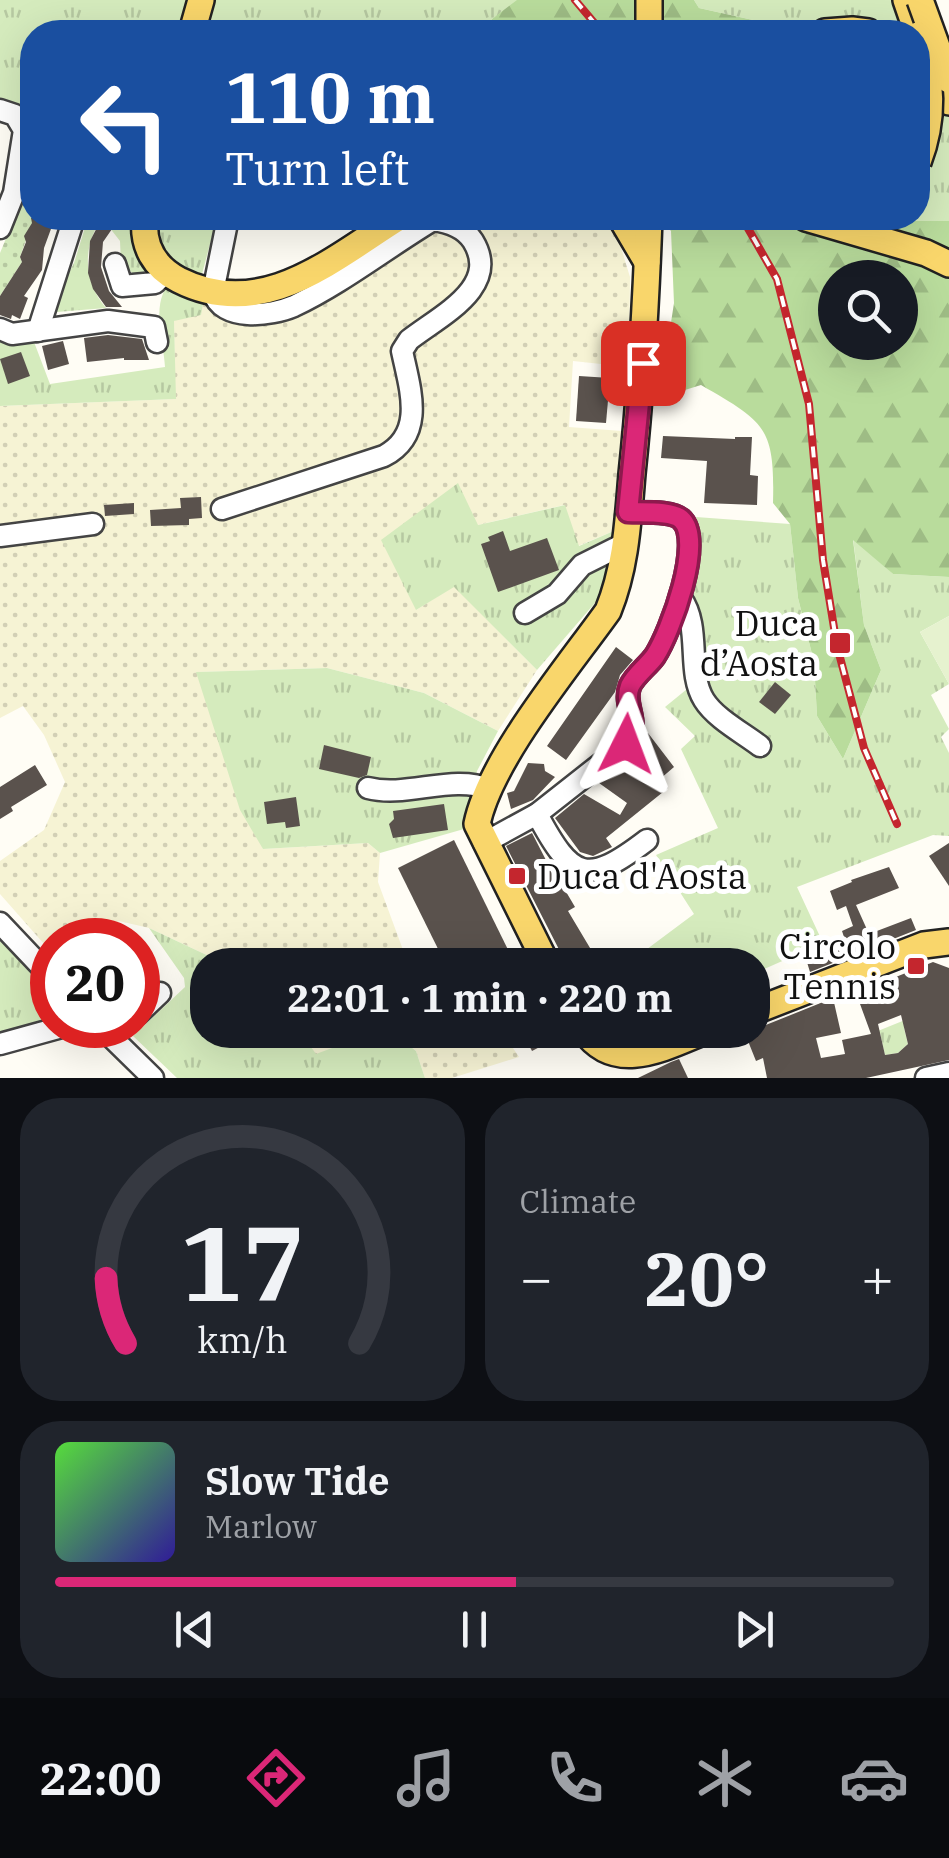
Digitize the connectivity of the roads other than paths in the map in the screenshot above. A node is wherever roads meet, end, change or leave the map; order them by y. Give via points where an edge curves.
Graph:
1 (930, 28) edge
2 (949, 80) edge
3 (930, 90) edge
4 (0, 110) edge
5 (930, 115) edge
6 (20, 124) edge
7 (20, 155) edge
8 (0, 228) edge
9 (70, 230) edge
10 (145, 230) edge
11 (226, 230) edge
12 (379, 230) edge
13 (415, 230) edge
14 (462, 230) edge
15 (629, 230) edge
16 (649, 230) edge
17 (664, 230) edge
18 (843, 230) edge
19 (648, 262) junction
20 (115, 264) dead end
21 (949, 264) edge
22 (165, 273) junction
23 (213, 292) junction
24 (0, 329) edge
25 (38, 331) junction
26 (157, 342) dead end
27 (643, 363) junction
28 (222, 509) dead end
29 (628, 512) junction
30 (92, 524) dead end
31 (0, 536) edge
32 (626, 543) junction
33 (681, 598) junction
34 (526, 613) dead end
35 (760, 746) dead end
36 (368, 788) dead end
37 (489, 788) junction
38 (537, 814) junction
39 (647, 840) dead end
40 (484, 843) junction
41 (0, 923) edge
42 (941, 946) edge
43 (538, 948) edge
44 (30, 955) edge
45 (770, 1006) edge
46 (30, 1036) edge
47 (0, 1044) edge
48 (128, 1048) edge
49 (604, 1048) edge
50 (663, 1048) edge
51 (949, 1072) edge
52 (153, 1078) edge
53 (926, 1078) edge

1 - 2 main road, bridge
3 - 5 main road, bridge
4 - 6 street
7 - 8 street
9 - 25 street
10 - 22 main road via 147,248
11 - 23 street
12 - 23 main road via 299,280 248,295
13 - 23 street via 285,309 226,311
14 - 28 street via 479,250 480,282 402,351 412,396 400,448
15 - 19 main road
16 - 19 main road
17 - 27 main road via 660,310
18 - 21 main road
19 - 27 main road
20 - 22 street via 122,286 155,283
22 - 23 main road
24 - 25 street
25 - 26 street via 108,321 154,327
27 - 29 main road
29 - 32 main road
29 - 33 street via 684,521 690,536
30 - 31 street
32 - 34 street via 582,565 557,594
32 - 37 main road via 608,611
33 - 35 street via 690,611 705,702
33 - 38 street via 656,654 631,684 633,734
36 - 37 street
37 - 40 main road via 477,824
38 - 39 street via 572,865 594,872
38 - 40 street
40 - 43 main road
41 - 44 street
42 - 45 main road
46 - 47 street
48 - 52 street
49 - 50 main road via 622,1056
51 - 53 street

